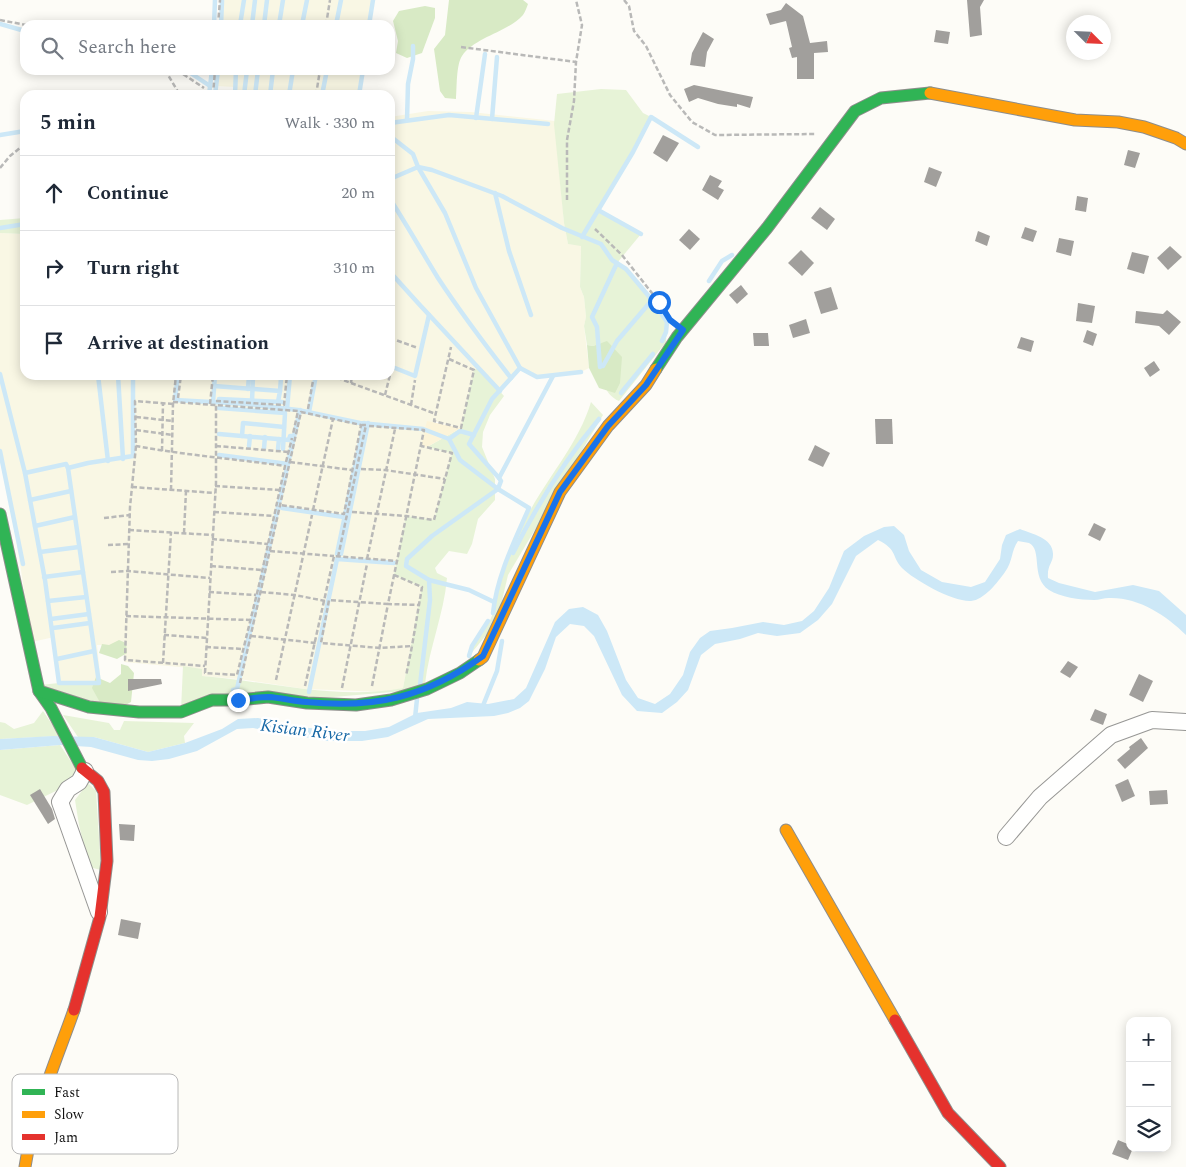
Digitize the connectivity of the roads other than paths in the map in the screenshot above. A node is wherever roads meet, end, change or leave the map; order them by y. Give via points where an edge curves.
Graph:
1 (1186, 144) edge
2 (0, 514) edge
3 (39, 691) junction
4 (1186, 722) edge
5 (84, 770) junction
6 (786, 830) dead end
7 (1006, 837) dead end
8 (100, 917) junction
9 (51, 1074) edge
10 (27, 1154) edge
11 (25, 1167) edge
12 (1000, 1167) edge

1 - 3 street via 1144,127 1075,120 928,92 881,98 855,111 767,228 683,330 646,385 608,426 560,492 483,656 460,673 427,689 391,700 356,705 268,697 212,700 181,712 139,712 89,707
2 - 3 street
3 - 5 street
4 - 7 street via 1152,720 1112,736 1040,798
5 - 8 street via 104,792 107,861
5 - 8 street via 79,782 68,789 60,802
6 - 12 street via 948,1113
8 - 9 street via 78,999
10 - 11 street

